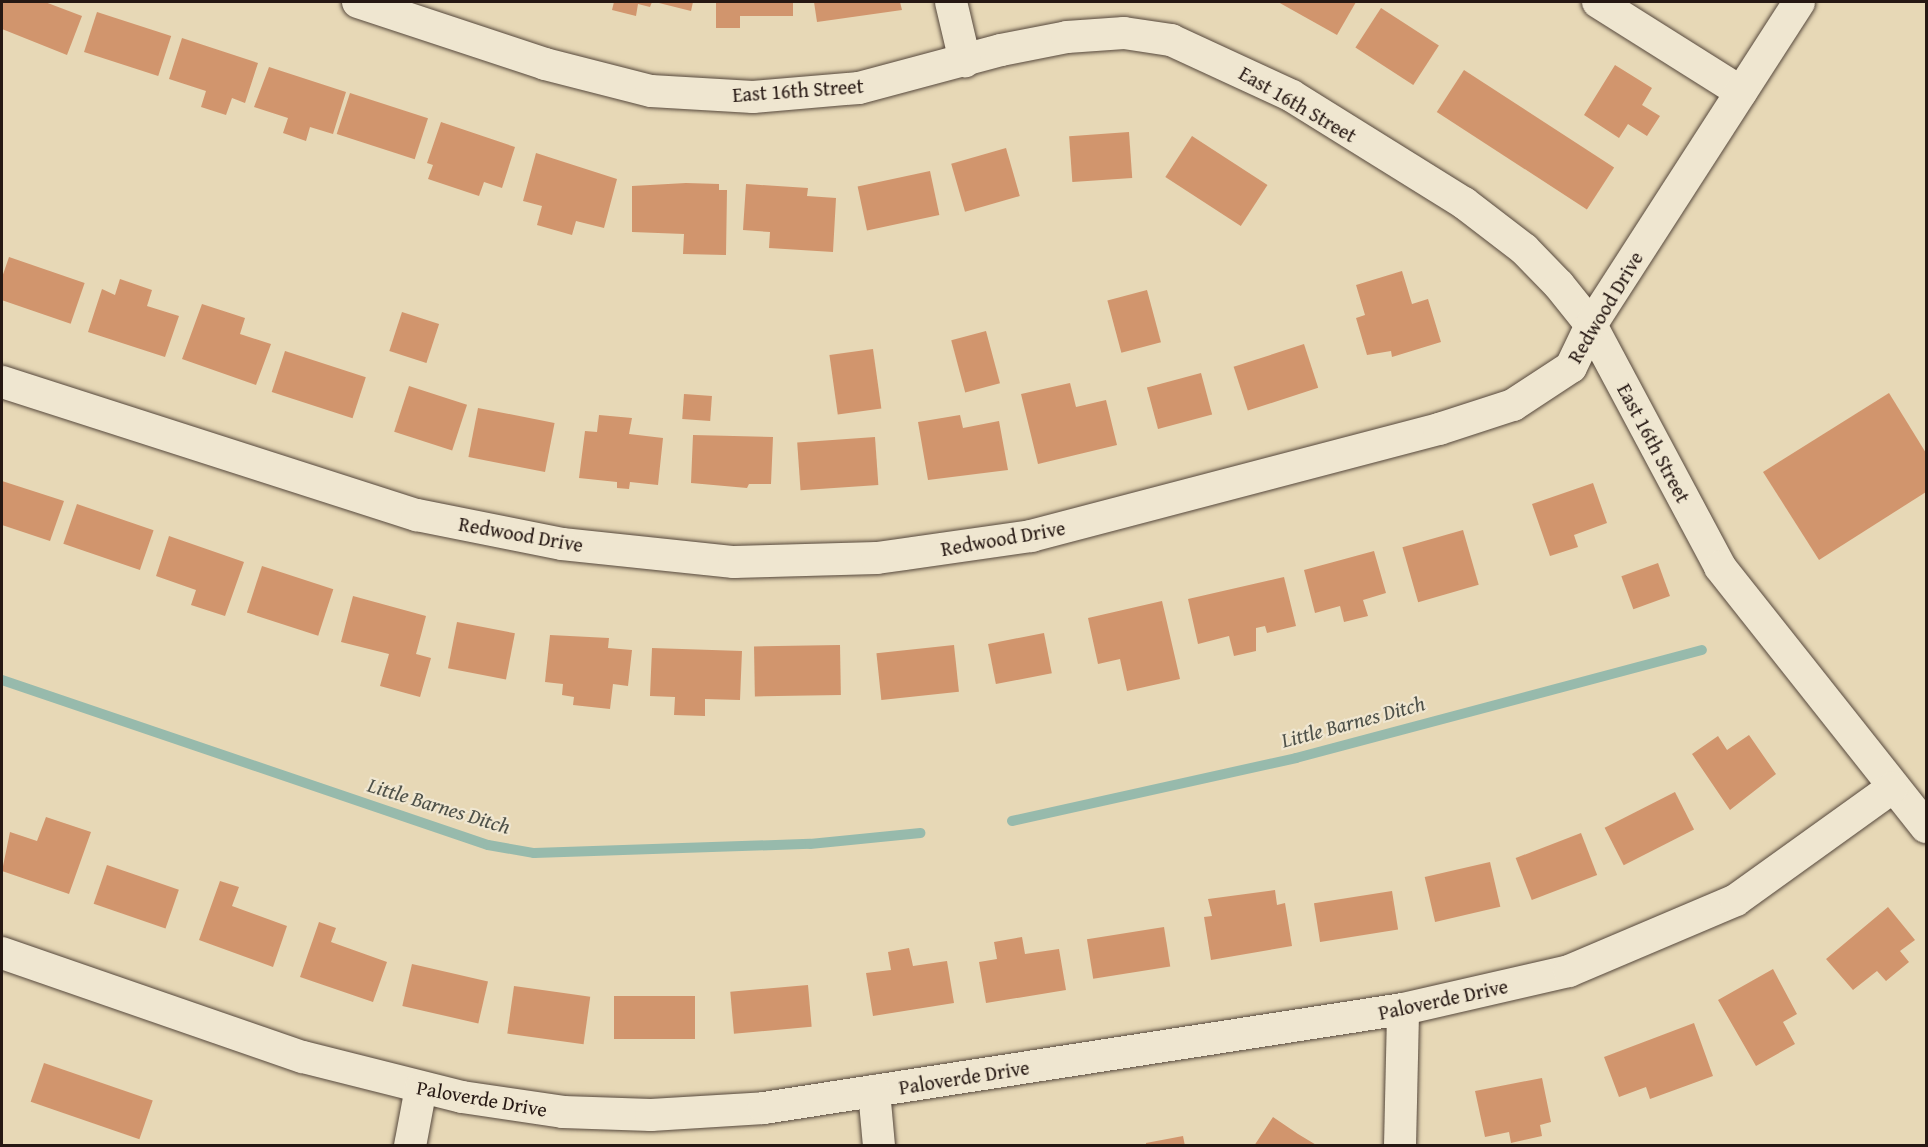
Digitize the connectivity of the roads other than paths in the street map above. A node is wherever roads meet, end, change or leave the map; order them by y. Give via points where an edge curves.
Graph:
1 (358, 2) edge
2 (951, 2) edge
3 (1598, 2) edge
4 (1799, 2) edge
5 (965, 61) junction
6 (1741, 92) junction
7 (1591, 325) junction
8 (2, 382) edge
9 (1892, 788) junction
10 (1926, 827) edge
11 (4, 962) edge
12 (1403, 1009) junction
13 (421, 1088) junction
14 (874, 1091) junction
15 (410, 1146) edge
16 (879, 1146) edge
17 (1400, 1146) edge

1 - 5 street, East 16th Street via 545,64 651,91 753,97 859,88
2 - 5 street
3 - 6 street
4 - 6 street, Redwood Drive
5 - 7 street, East 16th Street via 1067,37 1124,33 1171,40 1212,56 1292,96 1464,203 1524,249
6 - 7 street, Redwood Drive
7 - 8 street, Redwood Drive via 1571,367 1502,409 1136,512 1031,536 877,558 734,562 562,544 417,514
7 - 9 street, East 16th Street via 1720,567
9 - 10 street, East 16th Street
9 - 12 street, Paloverde Drive via 1736,900 1569,971
11 - 13 street, Paloverde Drive via 303,1057
12 - 14 street, Paloverde Drive
12 - 17 street
13 - 14 street, Paloverde Drive via 562,1112 651,1115 764,1108
13 - 15 street
14 - 16 street

